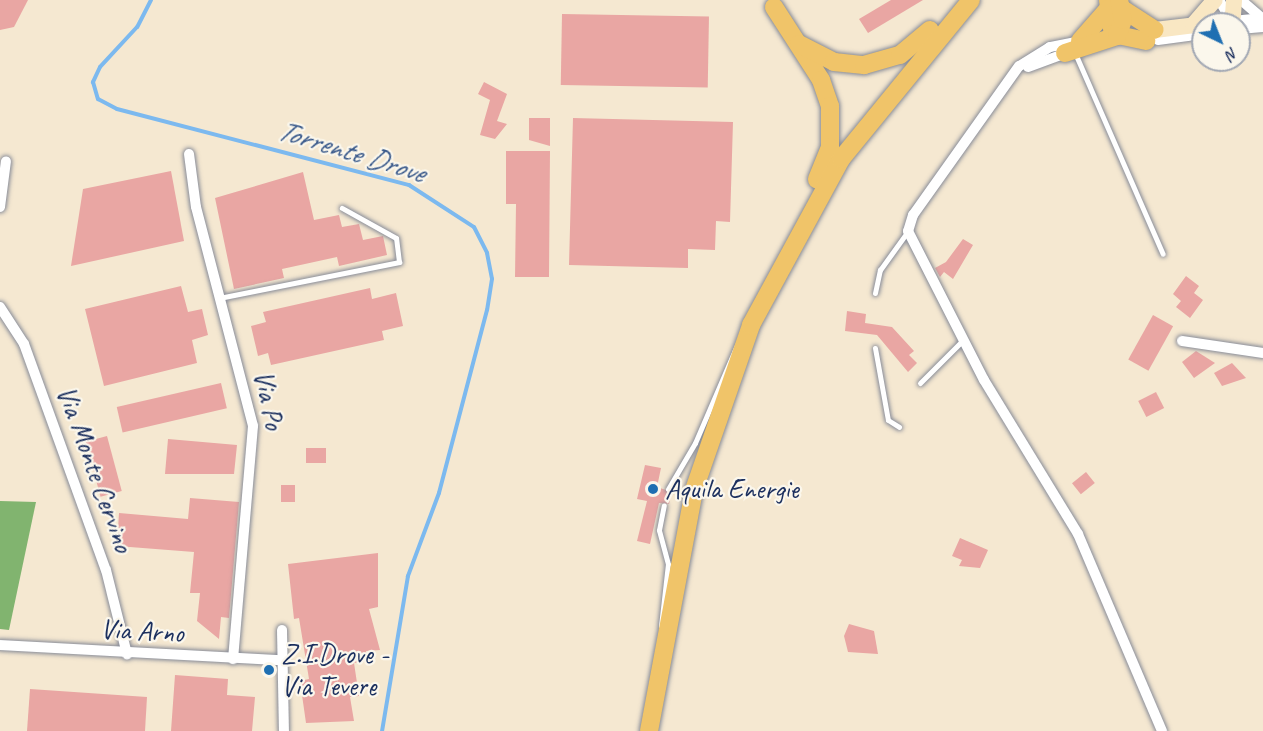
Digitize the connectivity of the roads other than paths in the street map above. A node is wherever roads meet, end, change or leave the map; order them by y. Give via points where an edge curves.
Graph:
1 (957, 0) edge
2 (971, 0) edge
3 (983, 0) edge
4 (1241, 0) edge
5 (773, 4) edge
6 (1114, 4) edge
7 (1260, 23) edge
8 (1191, 31) edge
9 (1117, 36) junction
10 (1153, 37) junction
11 (795, 41) junction
12 (1073, 49) junction
13 (1013, 78) junction
14 (865, 126) junction
15 (189, 154) dead end
16 (6, 161) dead end
17 (0, 207) edge
18 (342, 208) dead end
19 (908, 231) junction
20 (1163, 254) dead end
21 (767, 289) junction
22 (875, 293) dead end
23 (219, 298) junction
24 (0, 307) edge
25 (747, 335) junction
26 (963, 340) junction
27 (1182, 341) dead end
28 (875, 348) dead end
29 (1263, 353) edge
30 (920, 383) dead end
31 (899, 428) dead end
32 (668, 489) dead end
33 (664, 505) dead end
34 (282, 630) dead end
35 (665, 643) junction
36 (0, 645) edge
37 (127, 654) junction
38 (233, 659) junction
39 (280, 660) junction
40 (285, 731) edge
41 (649, 731) edge
42 (1162, 731) edge

1 - 11 main road via 912,47 882,62 842,64
2 - 14 main road
3 - 14 main road via 898,97
4 - 7 street
5 - 11 main road
6 - 9 main road
6 - 10 main road
6 - 12 main road
8 - 10 street
9 - 10 main road
9 - 12 main road
10 - 12 street
11 - 21 main road via 826,93 831,138 822,169 775,252
12 - 13 street via 1041,59
12 - 13 street via 1035,54
12 - 20 lane
13 - 19 street via 913,215
14 - 21 main road via 810,209
15 - 23 street, Via Po via 193,197
16 - 17 street
18 - 23 lane via 396,238 399,262
19 - 22 lane via 880,270
19 - 26 street
21 - 25 main road
23 - 38 street, Via Po via 253,436
24 - 37 street, Via Monte Cervino via 24,344 111,583
25 - 32 lane via 727,358 695,443
25 - 35 main road via 694,490
26 - 30 lane
26 - 42 street via 1078,534
27 - 29 street
28 - 31 lane via 888,420
33 - 35 lane via 659,530 668,559 661,614
34 - 39 street
35 - 41 main road
36 - 37 street, Via Arno
37 - 38 street, Via Arno
38 - 39 street, Via Arno
39 - 40 street

